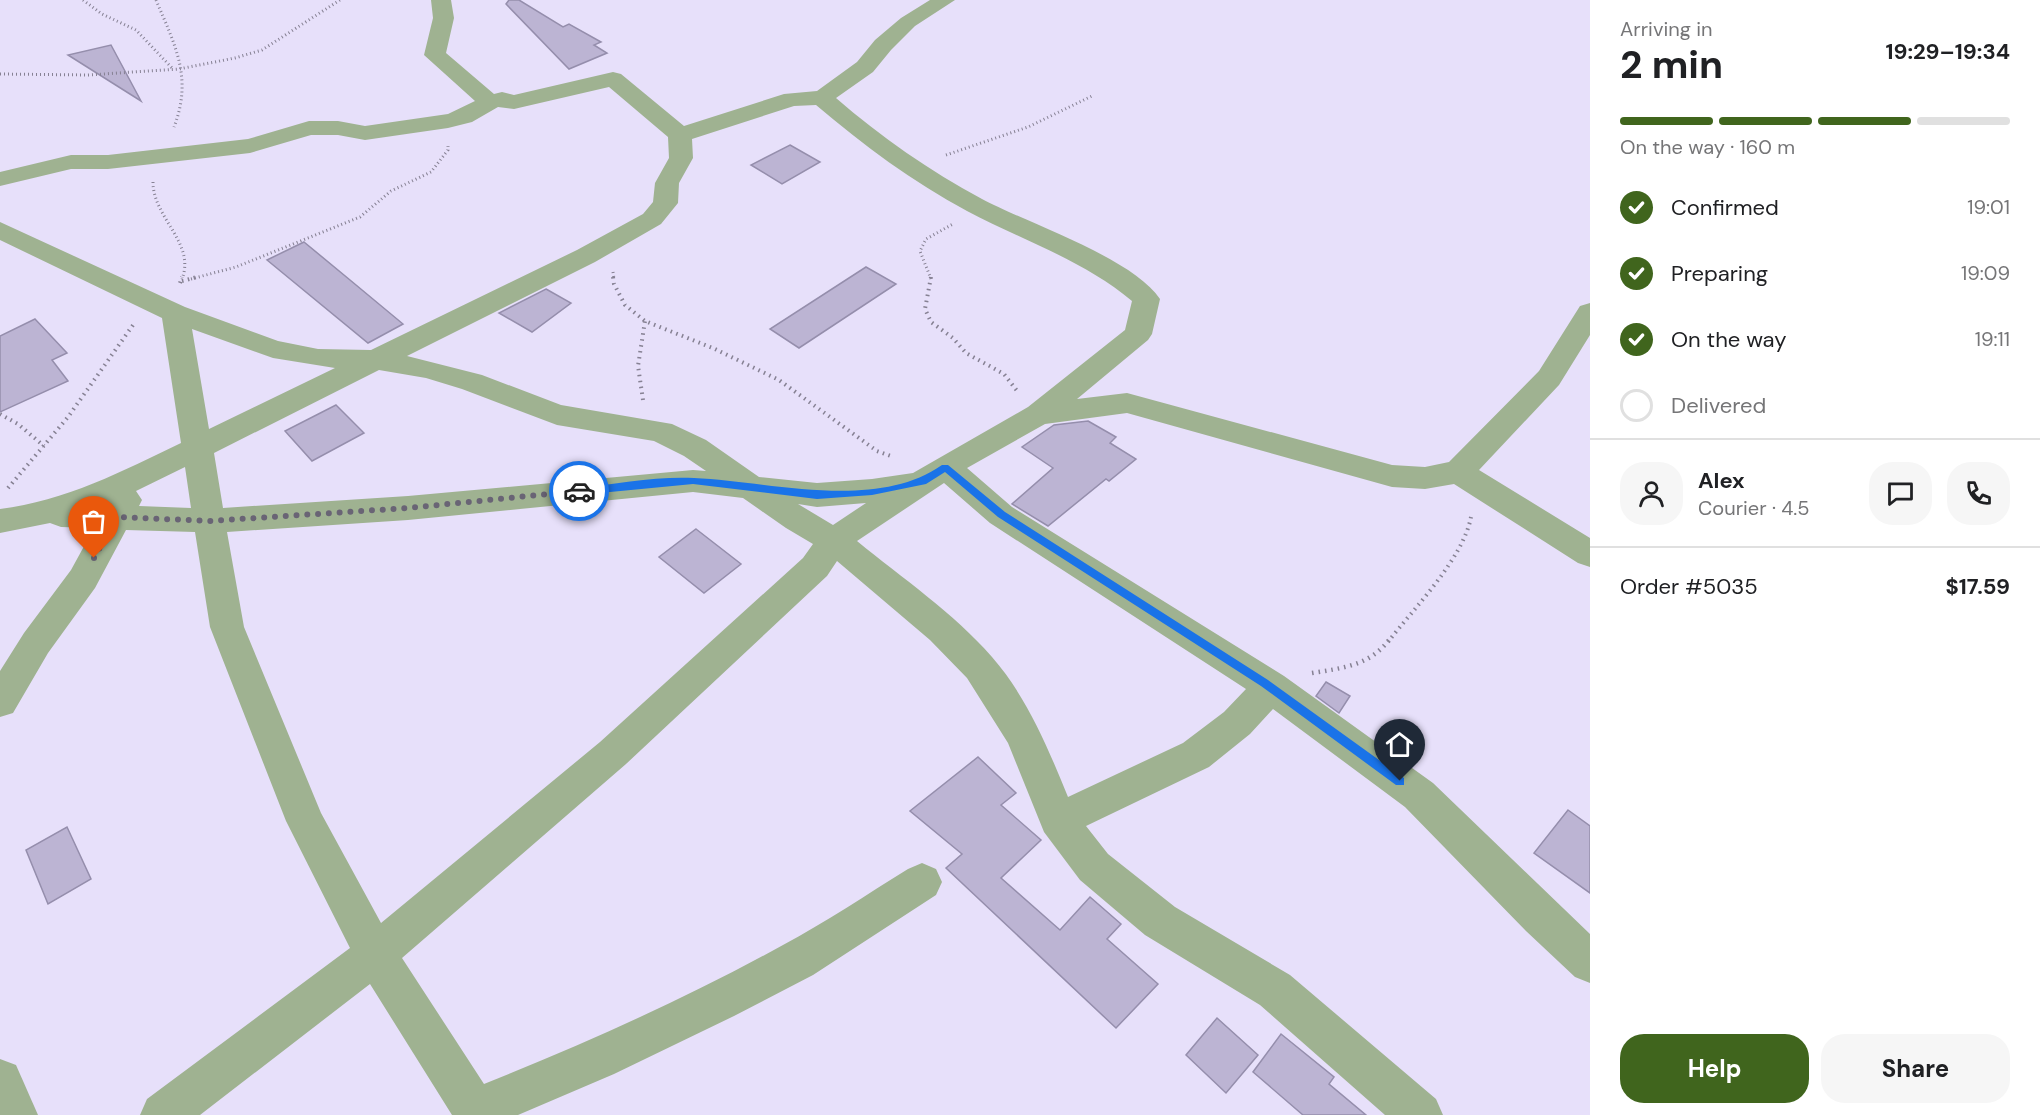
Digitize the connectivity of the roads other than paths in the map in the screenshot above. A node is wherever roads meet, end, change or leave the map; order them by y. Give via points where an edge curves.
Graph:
1 (441, 0) edge
2 (945, 0) edge
3 (822, 98) junction
4 (490, 102) junction
5 (680, 135) junction
6 (0, 179) edge
7 (0, 230) edge
8 (167, 301) junction
9 (1590, 312) edge
10 (375, 360) junction
11 (1039, 414) junction
12 (197, 450) junction
13 (935, 475) junction
14 (139, 477) junction
15 (1467, 478) junction
16 (757, 490) junction
17 (39, 515) junction
18 (117, 517) junction
19 (0, 521) edge
20 (210, 521) junction
21 (1590, 532) edge
22 (1557, 534) junction
23 (834, 540) junction
24 (1590, 555) edge
25 (1268, 685) junction
26 (0, 702) edge
27 (1058, 820) junction
28 (922, 882) dead end
29 (375, 954) junction
30 (1590, 962) edge
31 (0, 1081) edge
32 (476, 1112) edge
33 (15, 1115) edge
34 (164, 1115) edge
35 (1420, 1115) edge

1 - 4 street via 443,27 433,48 435,55
2 - 3 street via 908,22 865,68
3 - 5 street via 792,99
3 - 11 street via 907,165 975,205 1126,279 1146,299 1138,334
4 - 5 street via 514,102 613,79
4 - 6 street via 464,117 447,121 365,132 309,128 250,146 108,162 71,162
5 - 10 street via 681,158 667,183 665,203 652,219
7 - 8 street
8 - 10 street via 273,349 318,358
8 - 12 street
9 - 15 street via 1549,378
10 - 12 street
10 - 16 street via 472,382 557,415 661,431 695,448
11 - 13 street
11 - 15 street via 1127,403 1392,476
12 - 14 street
12 - 20 street
13 - 16 street via 872,491 817,495
13 - 23 street
13 - 25 street
14 - 17 street
14 - 18 street
15 - 22 street
16 - 20 street via 693,481 408,508
16 - 23 street via 797,520
17 - 18 street
17 - 19 street
18 - 20 street
18 - 26 street via 83,579 36,643
20 - 29 street via 227,627 305,821
21 - 22 street
22 - 24 street
23 - 27 street via 942,630 980,668 1024,736
23 - 29 street via 815,567 613,753
25 - 27 street via 1237,723 1196,755
25 - 30 street via 1419,795
27 - 35 street via 1094,867 1126,894 1160,921 1275,990
28 - 32 street via 801,959 720,1002
29 - 32 street
29 - 34 street
31 - 33 street

